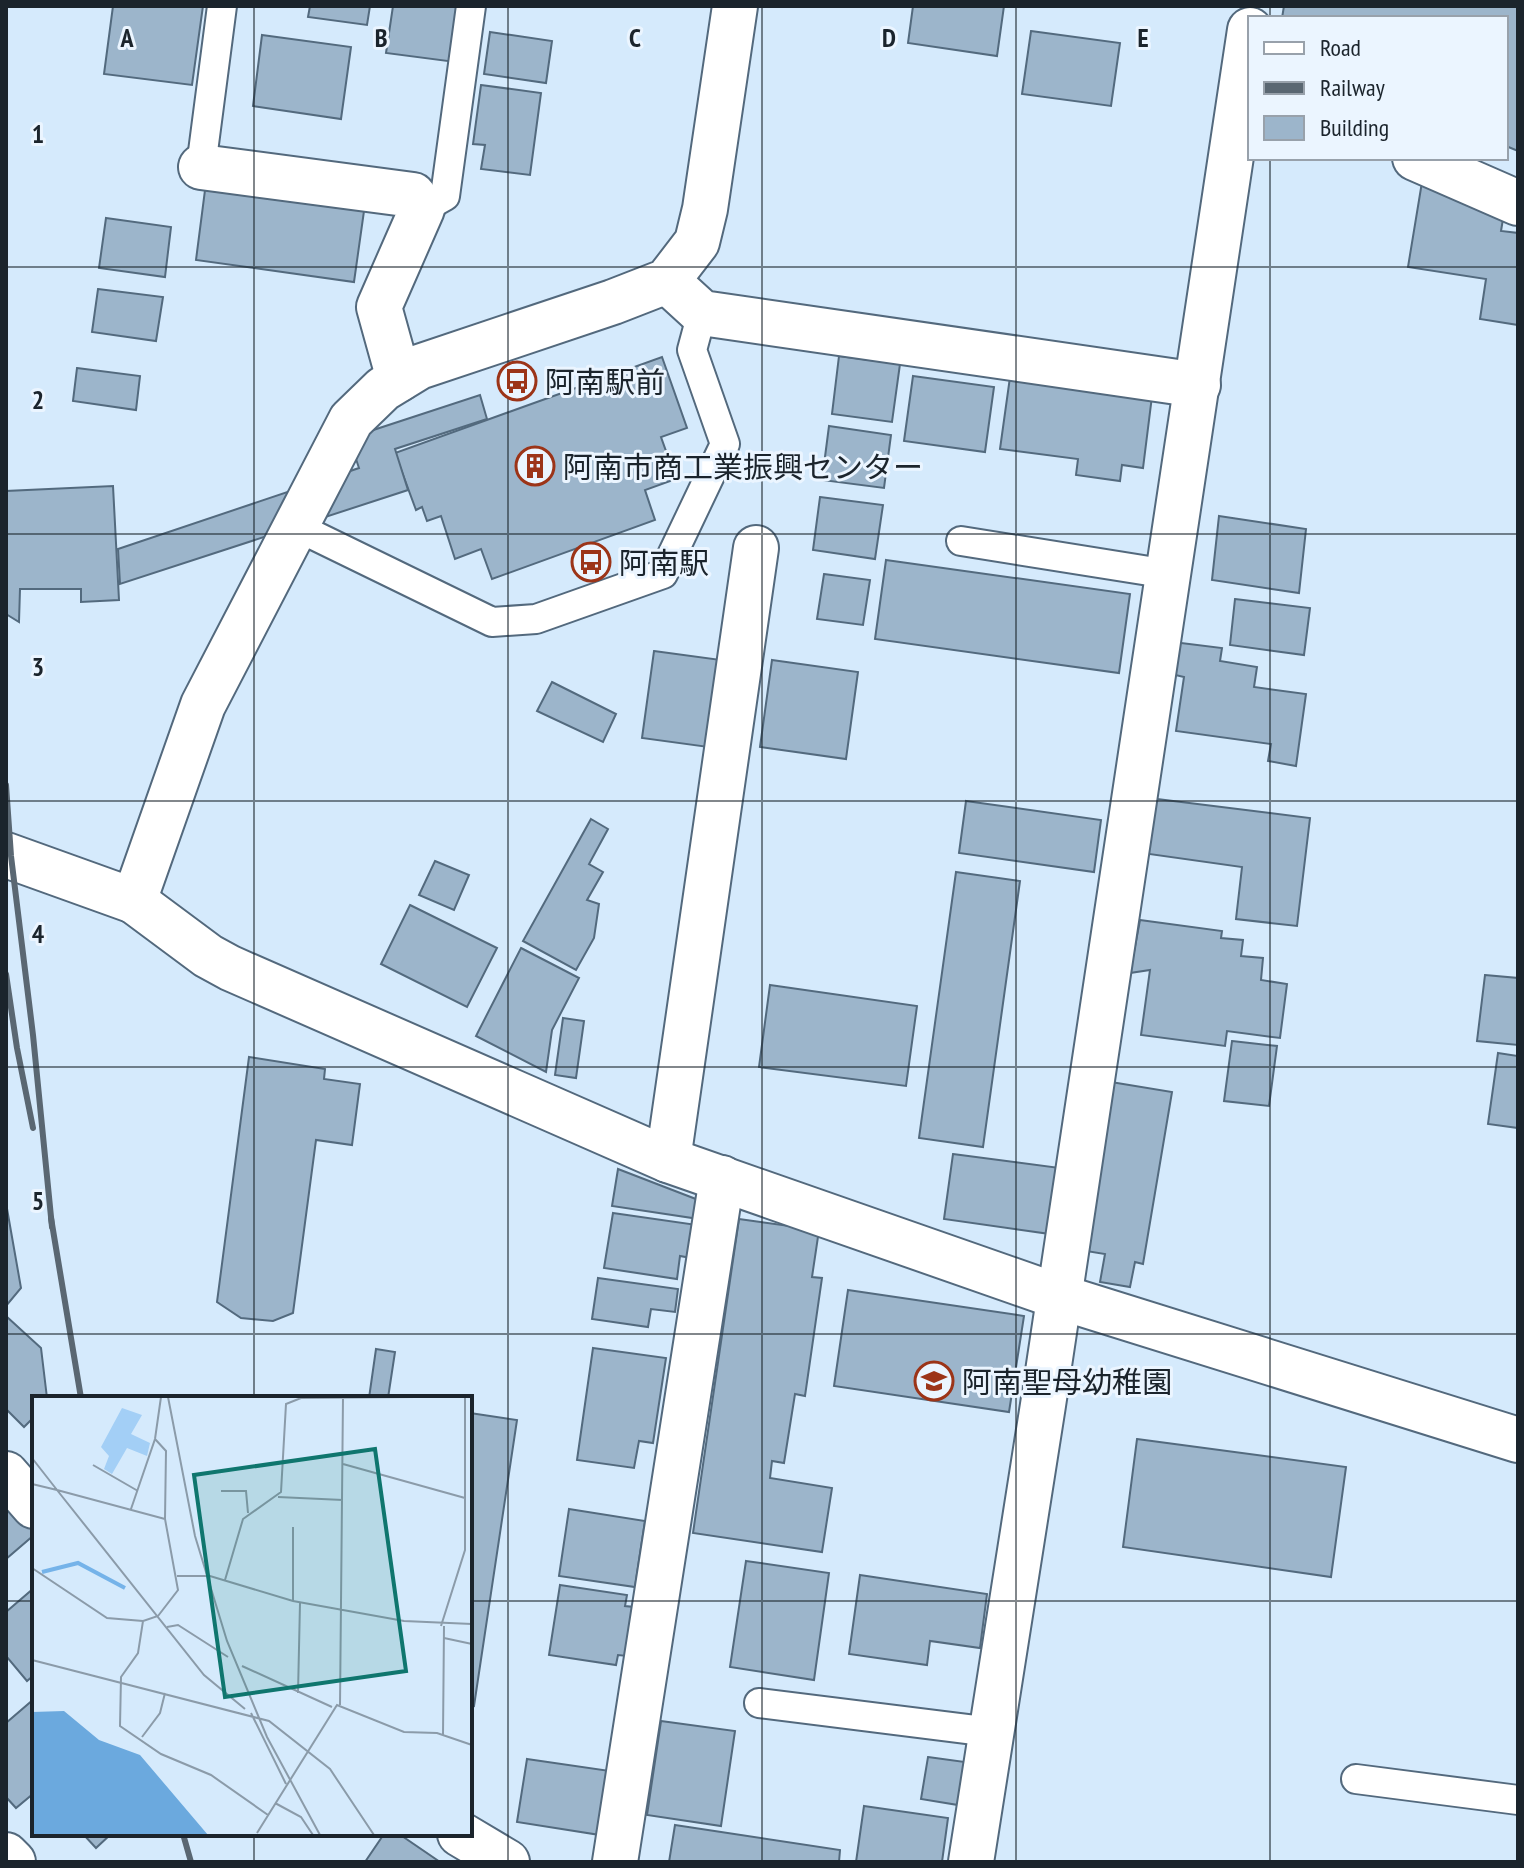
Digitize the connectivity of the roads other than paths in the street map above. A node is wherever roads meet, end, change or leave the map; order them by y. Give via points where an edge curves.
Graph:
1 (222, 6) edge
2 (471, 6) edge
3 (735, 6) edge
4 (1248, 57) edge
5 (1246, 84) edge
6 (1420, 160) edge
7 (201, 167) joint
8 (1518, 203) edge
9 (422, 209) junction
10 (667, 281) junction
11 (702, 313) junction
12 (399, 379) junction
13 (1198, 385) junction
14 (295, 526) junction
15 (961, 541) dead end
16 (756, 548) dead end
17 (1168, 574) junction
18 (6, 855) edge
19 (134, 901) junction
20 (668, 1160) junction
21 (722, 1178) junction
22 (1057, 1296) junction
23 (1518, 1440) edge
24 (6, 1474) edge
25 (32, 1504) edge
26 (759, 1703) dead end
27 (991, 1732) junction
28 (1356, 1779) dead end
29 (1518, 1800) edge
30 (463, 1836) edge
31 (6, 1855) edge
32 (13, 1862) edge
33 (507, 1862) edge
34 (615, 1862) edge
35 (971, 1862) edge

1 - 7 lane
2 - 9 lane via 445,196
3 - 10 street via 697,242
4 - 5 street
5 - 13 street
6 - 8 street
7 - 9 street via 413,195
9 - 12 street via 379,307
10 - 11 street
10 - 12 street via 419,367
11 - 13 street
11 - 14 lane via 692,350 725,444 663,574 536,619 492,622
12 - 14 street via 351,420
13 - 17 street
14 - 19 street via 203,705
15 - 17 lane
16 - 20 street
17 - 22 street
18 - 19 street
19 - 20 street via 230,968
20 - 21 street
21 - 22 street
21 - 34 street
22 - 23 street
22 - 27 street
24 - 25 street
26 - 27 lane
27 - 35 street
28 - 29 lane
30 - 33 street
31 - 32 street

